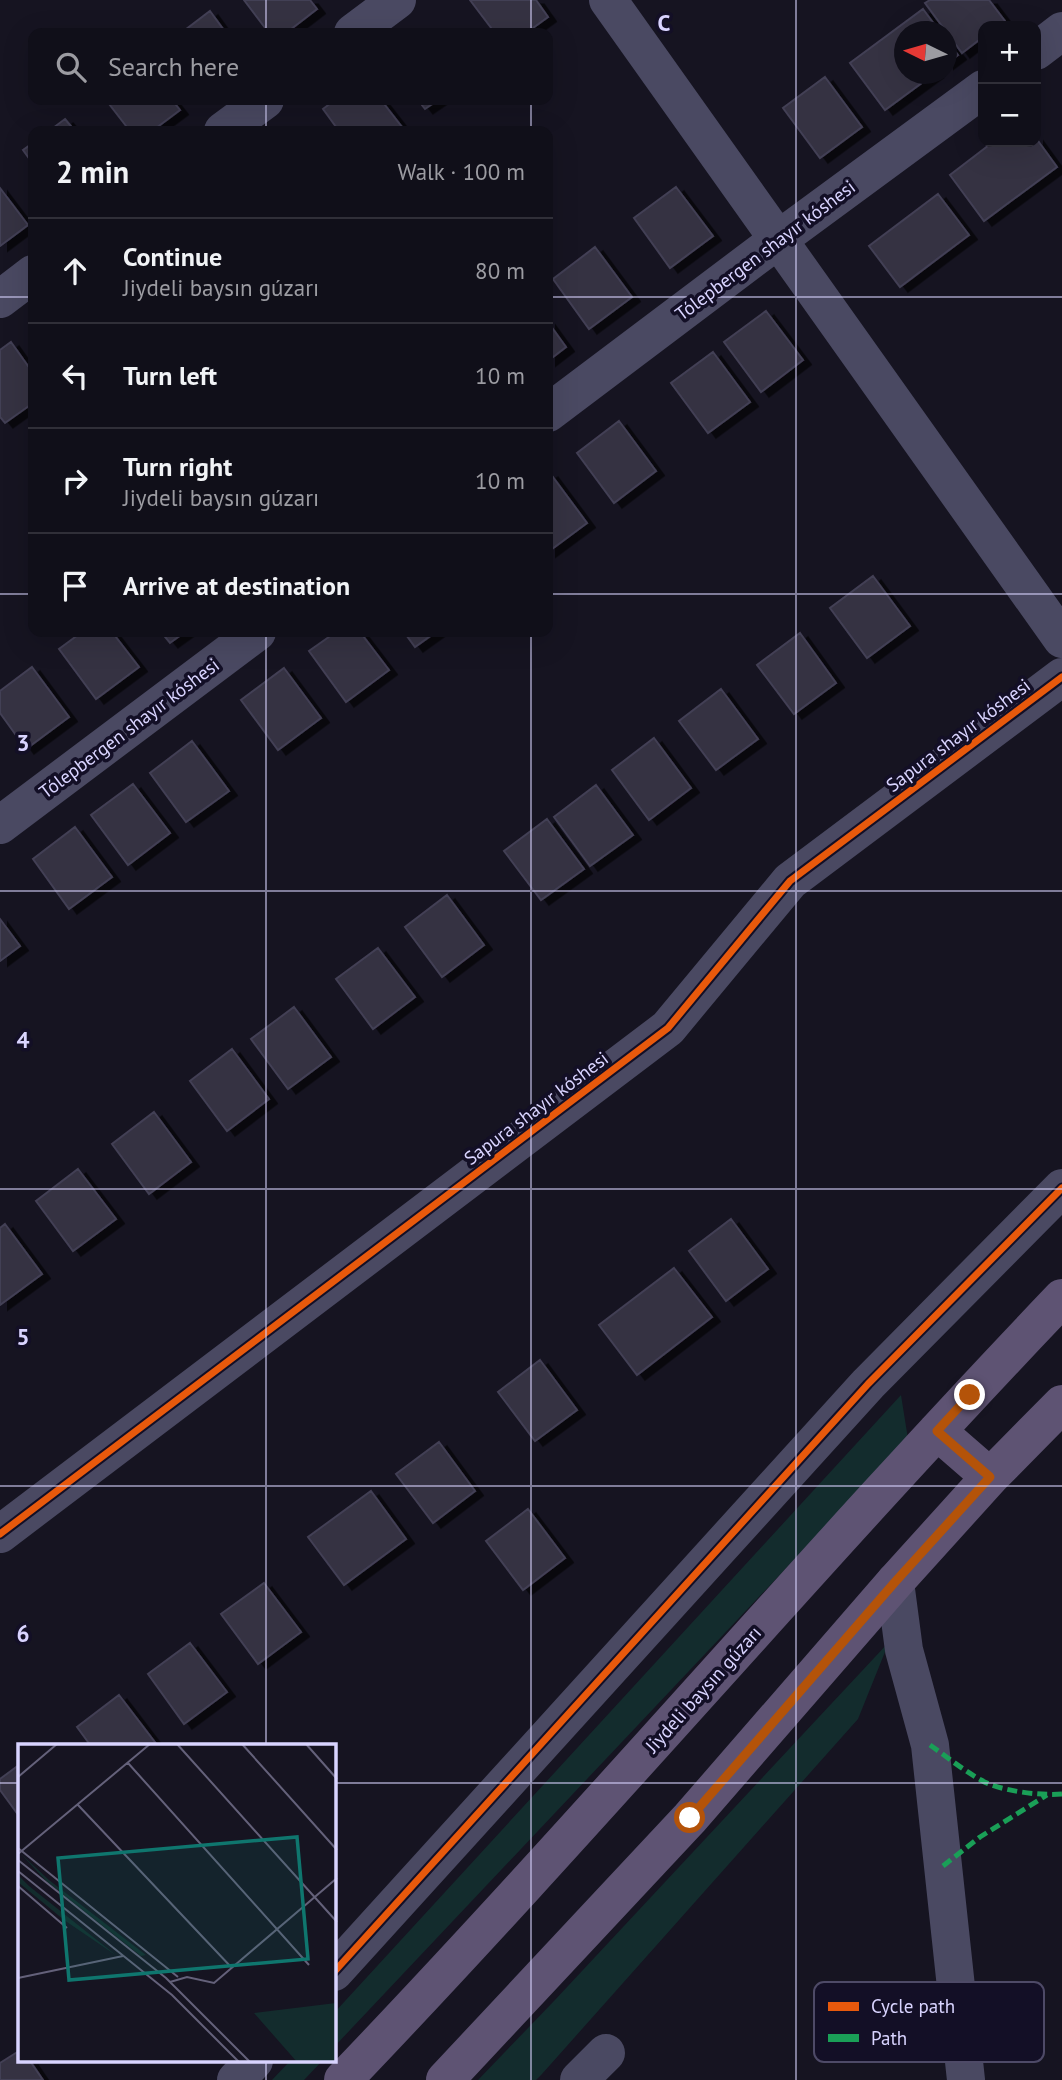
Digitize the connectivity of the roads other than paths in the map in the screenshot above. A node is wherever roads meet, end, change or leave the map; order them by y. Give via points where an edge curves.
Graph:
1 (397, 0) edge
2 (608, 0) edge
3 (360, 28) edge
4 (1062, 32) edge
5 (1041, 47) edge
6 (978, 93) edge
7 (258, 105) edge
8 (230, 126) edge
9 (779, 239) junction
10 (28, 278) edge
11 (0, 299) edge
12 (553, 409) edge
13 (250, 637) edge
14 (1062, 639) edge
15 (1062, 677) edge
16 (0, 825) edge
17 (1062, 1188) edge
18 (1062, 1298) edge
19 (1062, 1404) edge
20 (937, 1431) junction
21 (990, 1477) junction
22 (0, 1534) edge
23 (895, 1582) junction
24 (336, 1970) edge
25 (955, 1982) edge
26 (606, 2053) dead end
27 (253, 2062) edge
28 (964, 2062) edge
29 (236, 2080) edge
30 (342, 2080) edge
31 (445, 2080) edge
32 (579, 2080) edge
33 (966, 2080) edge

1 - 3 street
2 - 9 street
4 - 5 street
6 - 9 street, Tólepbergen shayır kóshesi
7 - 8 street
9 - 12 street, Tólepbergen shayır kóshesi
9 - 14 street
10 - 11 street
13 - 16 street, Tólepbergen shayır kóshesi
15 - 22 street, Sapura shayır kóshesi via 790,881 668,1028
17 - 24 street via 868,1384
18 - 20 main road, Jiydeli baysın gúzarı
19 - 21 main road
20 - 21 main road
20 - 30 main road, Jiydeli baysın gúzarı
21 - 23 main road
23 - 25 street via 904,1650 930,1745
23 - 31 main road via 690,1818
26 - 32 street
27 - 29 street
28 - 33 street

